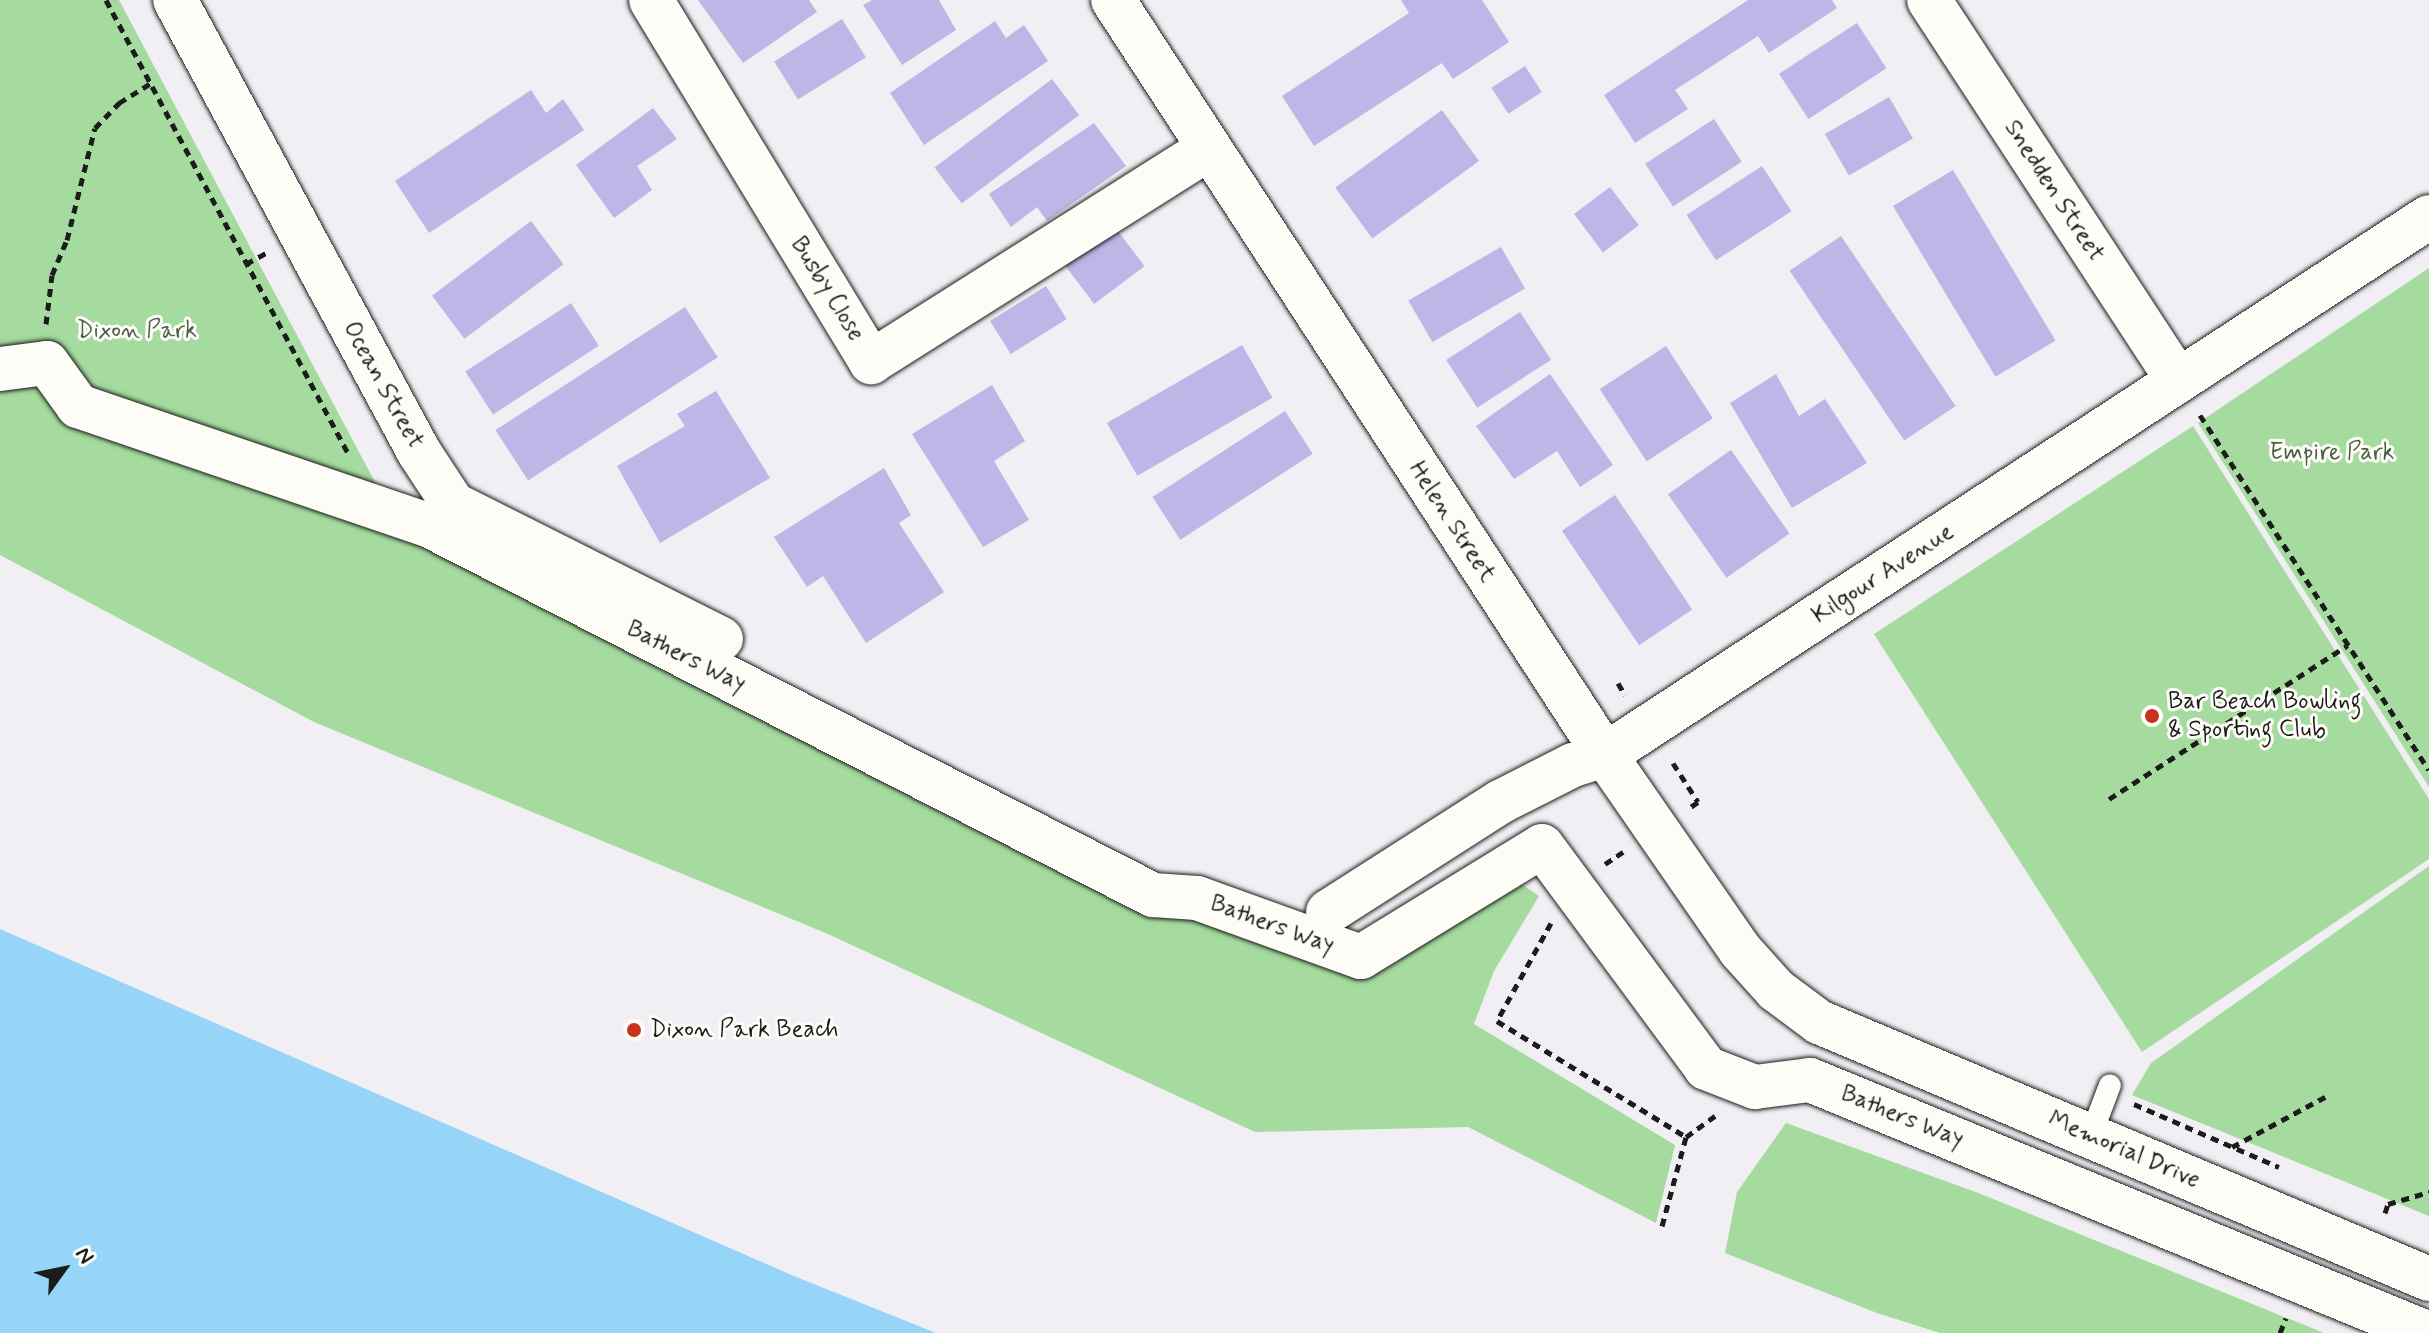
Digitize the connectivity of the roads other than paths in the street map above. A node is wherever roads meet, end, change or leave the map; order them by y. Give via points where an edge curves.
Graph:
1 (175, 0) edge
2 (651, 0) edge
3 (1113, 0) edge
4 (1929, 0) edge
5 (1208, 149) junction
6 (2429, 217) edge
7 (0, 369) edge
8 (2178, 381) junction
9 (721, 639) dead end
10 (1605, 755) junction
11 (1328, 912) dead end
12 (1819, 1022) joint
13 (2109, 1088) road end
14 (2091, 1135) junction
15 (2429, 1279) edge
16 (2427, 1333) edge

1 - 9 street, Ocean Street via 381,382 453,504
2 - 5 street, Busby Close via 871,362
3 - 5 street, Helen Street
4 - 8 street, Snedden Street
5 - 10 street, Helen Street
6 - 8 street, Kilgour Avenue
7 - 16 street, Bathers Way via 47,363 78,406 428,525 1153,895 1197,898 1361,957 1542,846 1706,1068 1755,1087 1810,1080
8 - 10 street, Kilgour Avenue
10 - 11 street, Kilgour Avenue via 1500,802
10 - 12 street, Helen Street via 1740,950 1776,990
12 - 14 street, Memorial Drive
13 - 14 lane
14 - 15 street, Memorial Drive

